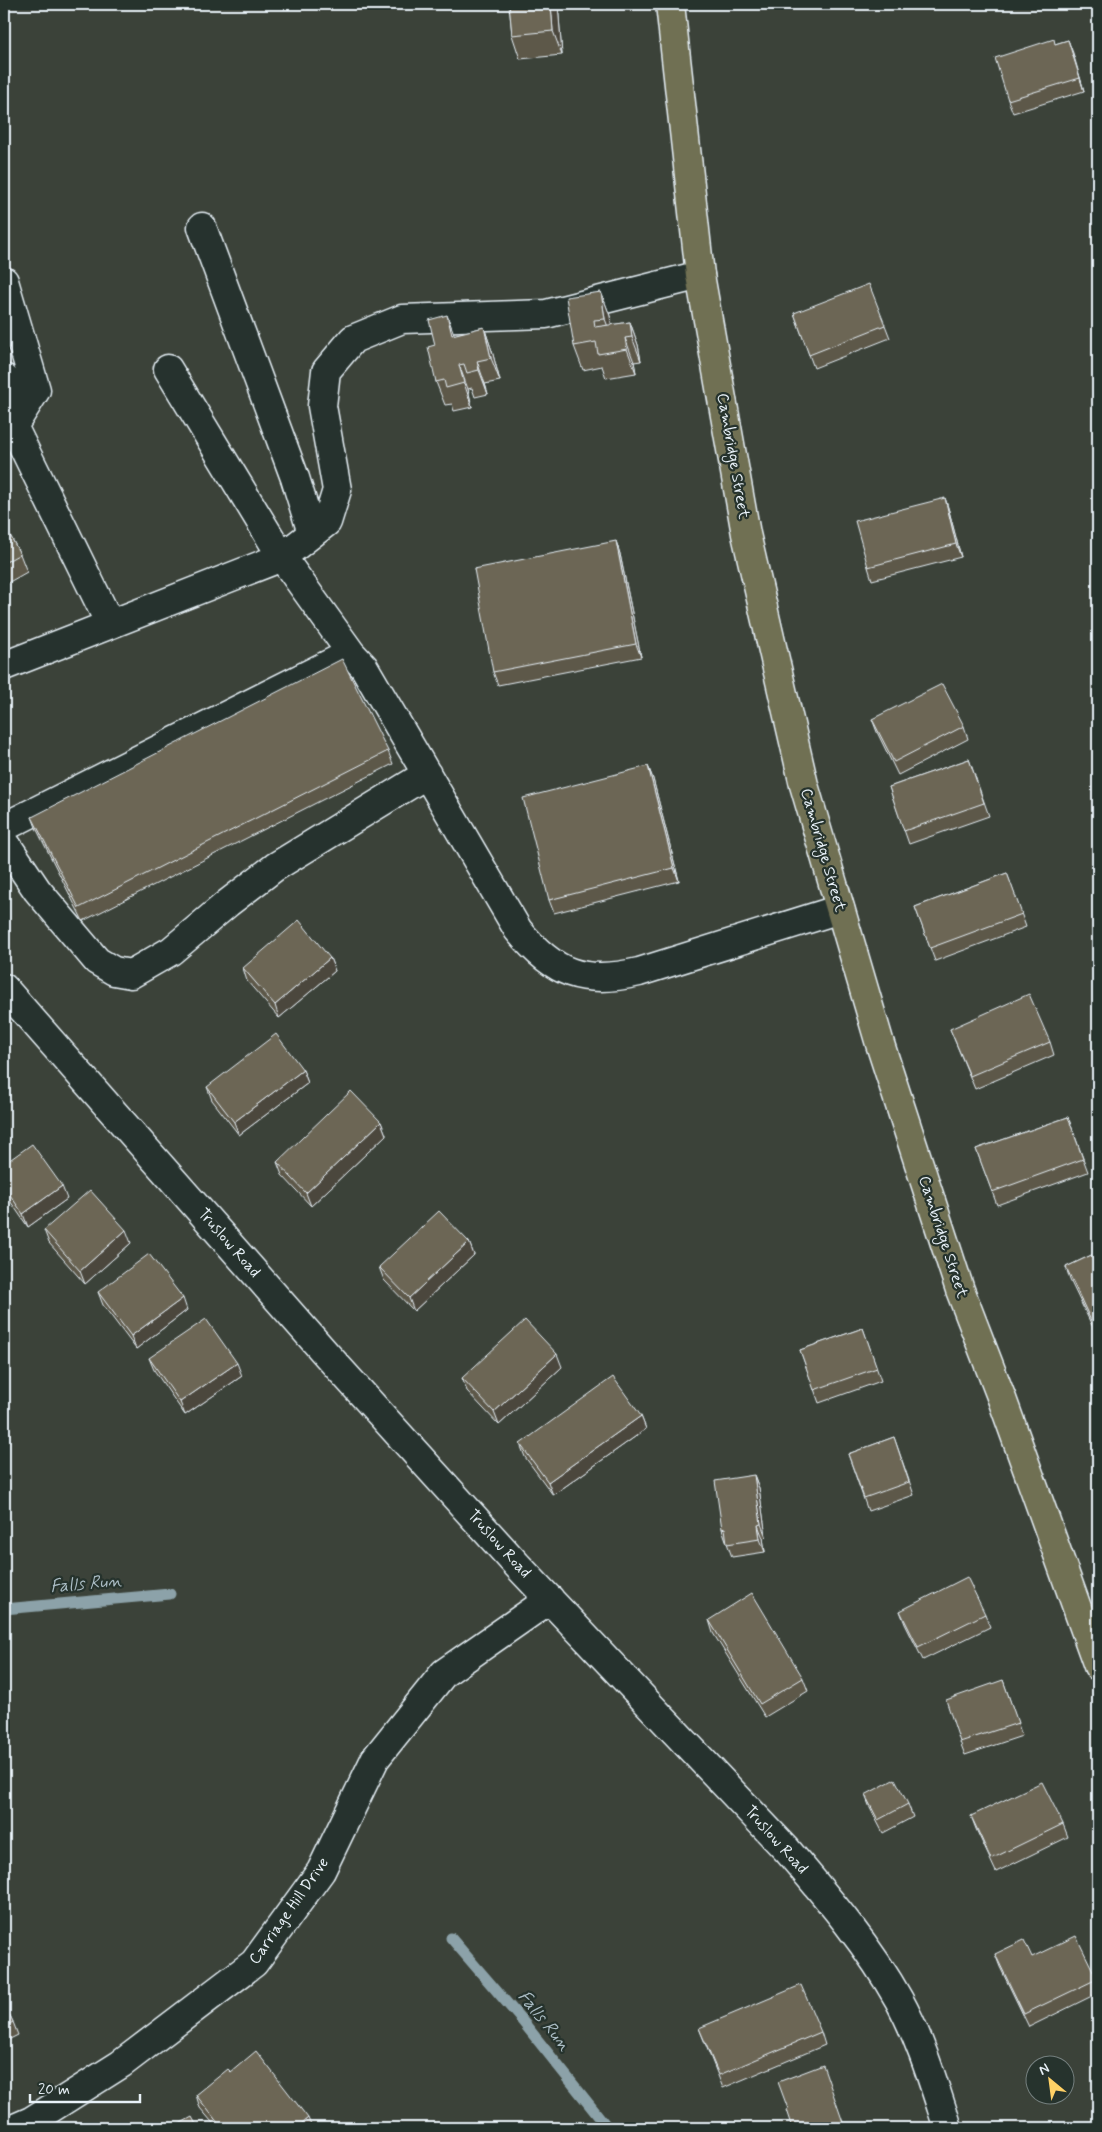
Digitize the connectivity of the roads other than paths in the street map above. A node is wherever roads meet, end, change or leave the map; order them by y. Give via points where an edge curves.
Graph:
1 (670, 4) edge
2 (202, 227) dead end
3 (700, 275) junction
4 (4, 281) edge
5 (168, 369) dead end
6 (4, 378) edge
7 (9, 424) edge
8 (312, 533) junction
9 (282, 557) junction
10 (110, 624) junction
11 (351, 653) junction
12 (4, 666) edge
13 (427, 774) junction
14 (4, 827) edge
15 (4, 841) edge
16 (840, 909) junction
17 (4, 988) edge
18 (550, 1599) junction
19 (1098, 1666) edge
20 (15, 2128) edge
21 (948, 2128) edge

1 - 3 main road, Cambridge Street
2 - 8 street via 295,478
3 - 8 street via 546,314 402,319 353,339 326,371 322,406 338,490 327,522
3 - 16 main road, Cambridge Street via 749,543 804,785
4 - 7 street via 36,390
5 - 9 street
6 - 7 street via 15,396
7 - 10 street
8 - 9 street
9 - 10 street
9 - 11 street
10 - 12 street
11 - 13 street via 364,667
11 - 14 street
13 - 15 street via 275,867 172,951 131,974 114,971 97,961 37,890
13 - 16 street via 518,930 536,952 560,968 588,977 611,978
16 - 19 main road, Cambridge Street via 960,1290
17 - 18 street, Truslow Road via 327,1355
18 - 20 street, Carriage Hill Drive via 444,1673 375,1759 321,1871 254,1963 122,2064
18 - 21 street, Truslow Road via 787,1850 847,1922 899,2000 926,2063

